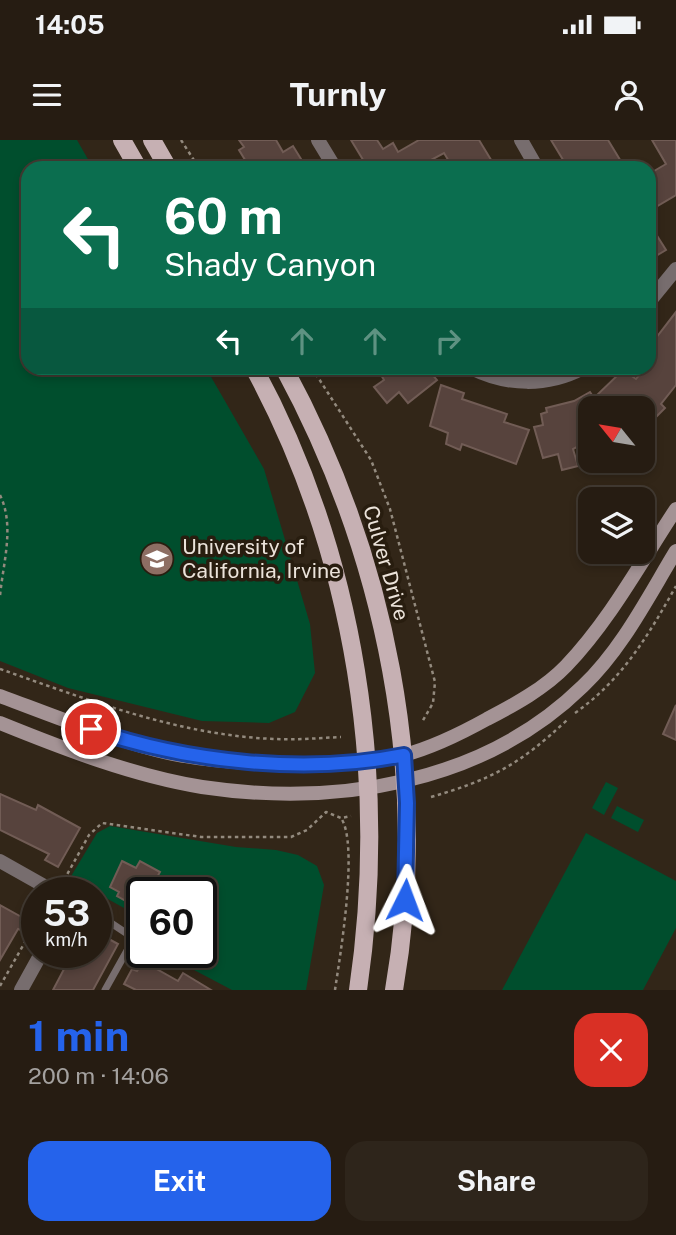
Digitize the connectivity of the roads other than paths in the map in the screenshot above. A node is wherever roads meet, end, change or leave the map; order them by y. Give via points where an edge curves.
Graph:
1 (122, 140) edge
2 (152, 140) edge
3 (318, 140) edge
4 (521, 140) edge
5 (134, 161) edge
6 (164, 161) edge
7 (331, 161) edge
8 (533, 161) edge
9 (676, 269) edge
10 (656, 293) edge
11 (257, 375) edge
12 (288, 375) edge
13 (489, 375) edge
14 (570, 375) edge
15 (676, 509) edge
16 (676, 551) edge
17 (0, 696) edge
18 (0, 723) edge
19 (404, 755) junction
20 (367, 763) junction
21 (406, 783) junction
22 (368, 789) junction
23 (0, 861) edge
24 (33, 877) edge
25 (112, 924) edge
26 (33, 968) edge
27 (110, 989) edge
28 (21, 990) edge
29 (358, 990) edge
30 (394, 990) edge

1 - 5 main road
2 - 6 main road
3 - 7 street
4 - 8 street
9 - 10 street
11 - 20 main road via 305,481 336,579 362,709
12 - 19 main road, Culver Drive via 326,452 363,557 390,665
13 - 14 street via 537,383
15 - 19 main road via 621,594 565,667 497,714 452,738
16 - 21 main road via 620,641 584,686 537,726 504,745
17 - 20 main road via 129,742 189,756 263,763
18 - 22 main road via 154,776 201,786 251,792
19 - 20 main road
19 - 21 main road, Culver Drive
20 - 22 main road
21 - 22 main road
21 - 30 main road, Culver Drive via 407,872
22 - 29 main road via 369,877
23 - 24 street
25 - 27 lane via 129,935 129,947
26 - 28 street

